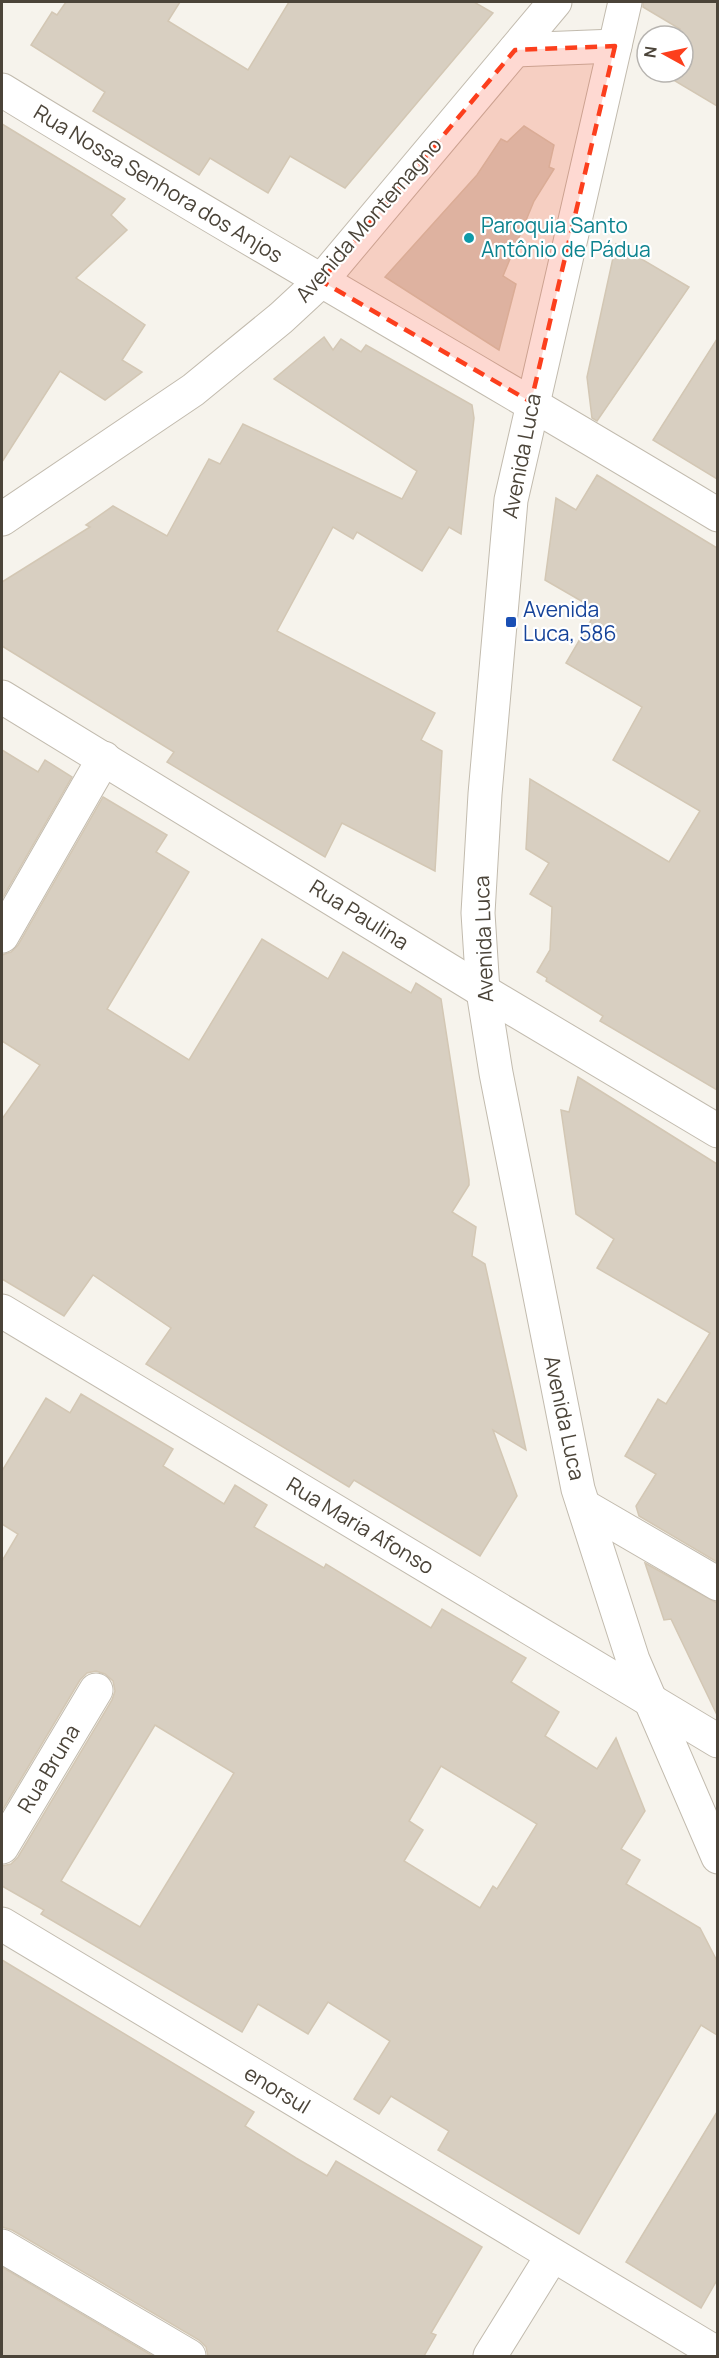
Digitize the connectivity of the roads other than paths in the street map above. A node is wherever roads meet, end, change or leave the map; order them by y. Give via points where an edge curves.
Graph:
1 (555, 2) edge
2 (625, 2) edge
3 (615, 45) junction
4 (515, 50) junction
5 (2, 90) edge
6 (321, 281) junction
7 (531, 402) junction
8 (717, 515) edge
9 (2, 519) edge
10 (2, 697) edge
11 (105, 758) junction
12 (2, 936) edge
13 (483, 991) junction
14 (717, 1131) edge
15 (2, 1311) edge
16 (584, 1506) junction
17 (717, 1584) edge
18 (96, 1690) dead end
19 (650, 1700) junction
20 (717, 1741) edge
21 (2, 1848) edge
22 (717, 1857) edge
23 (2, 1924) edge
24 (2, 2246) edge
25 (552, 2256) junction
26 (717, 2354) edge
27 (189, 2356) edge
28 (490, 2356) edge

1 - 4 street, Avenida Montemagno
2 - 3 street, Avenida Luca
3 - 4 street
3 - 7 street, Avenida Luca
4 - 6 street, Avenida Montemagno
5 - 6 street, Rua Nossa Senhora dos Anjos
6 - 7 street, Rua Nossa Senhora dos Anjos
6 - 9 street, Avenida Montemagno via 193,390
7 - 8 street, Rua Nossa Senhora dos Anjos
7 - 13 street, Avenida Luca via 511,500 485,794 478,913
10 - 11 street, Rua Paulina
11 - 12 street
11 - 13 street, Rua Paulina
13 - 14 street, Rua Paulina
13 - 16 street, Avenida Luca via 538,1295
15 - 19 street, Rua Maria Afonso
16 - 17 street
16 - 19 street, Avenida Luca via 608,1588
18 - 21 street, Rua Bruna
19 - 20 street, Rua Maria Afonso
19 - 22 street, Avenida Luca
23 - 25 street, enorsul
24 - 27 street
25 - 26 street, enorsul
25 - 28 street

